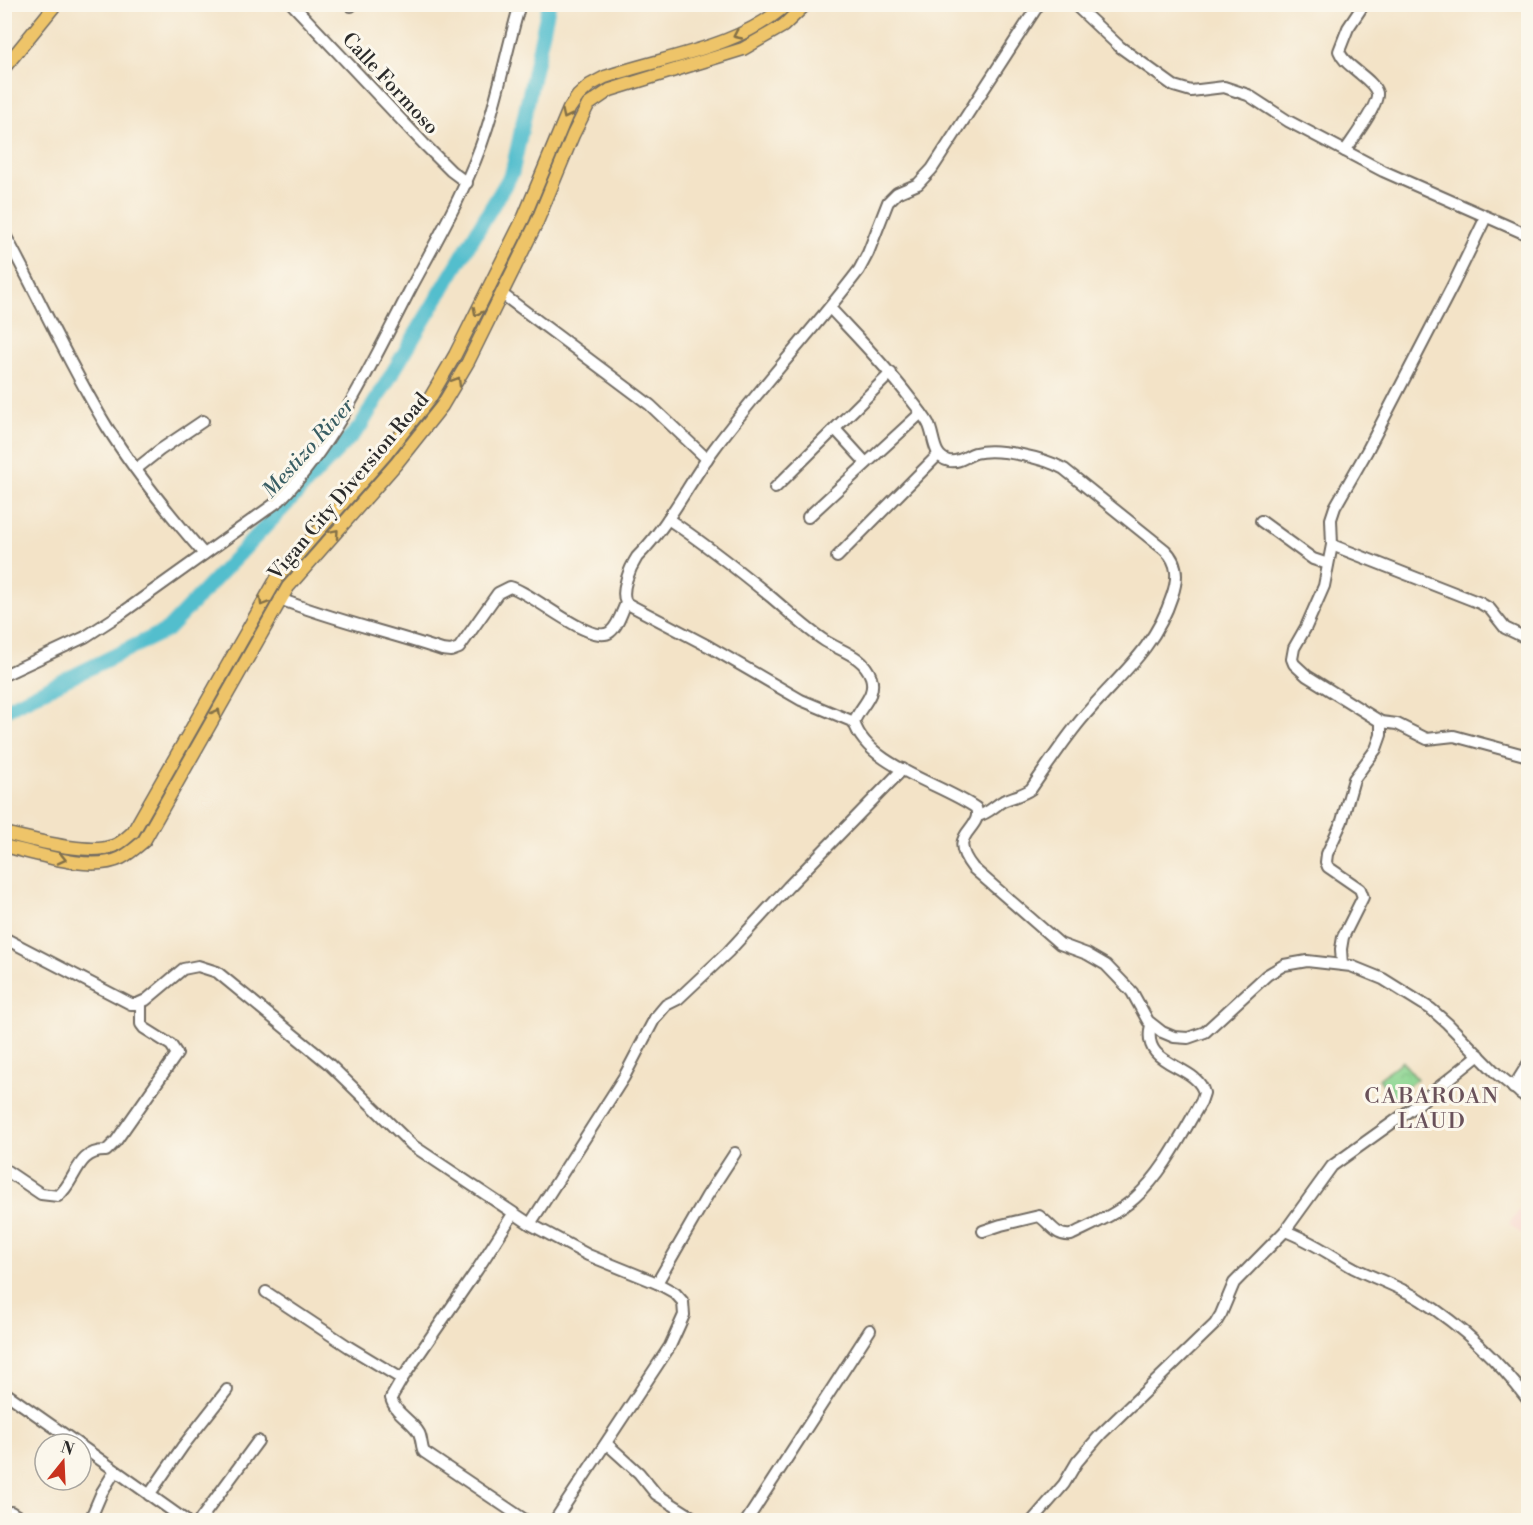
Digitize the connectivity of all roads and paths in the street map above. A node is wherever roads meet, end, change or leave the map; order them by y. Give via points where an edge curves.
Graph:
1 (56, 4) edge
2 (292, 4) edge
3 (520, 4) edge
4 (787, 4) edge
5 (806, 4) edge
6 (1039, 4) edge
7 (1074, 4) edge
8 (1364, 4) edge
9 (4, 68) edge
10 (1345, 151) junction
11 (467, 183) junction
12 (1486, 217) junction
13 (4, 233) edge
14 (1528, 235) edge
15 (496, 275) junction
16 (508, 280) junction
17 (502, 294) junction
18 (830, 308) junction
19 (891, 373) junction
20 (921, 413) junction
21 (203, 421) dead end
22 (835, 429) junction
23 (939, 455) junction
24 (707, 459) junction
25 (866, 463) junction
26 (136, 469) junction
27 (775, 488) dead end
28 (808, 517) dead end
29 (668, 519) junction
30 (1261, 521) dead end
31 (1332, 545) junction
32 (204, 554) junction
33 (837, 557) dead end
34 (1329, 564) junction
35 (280, 599) junction
36 (626, 603) junction
37 (1528, 639) edge
38 (4, 675) edge
39 (854, 722) junction
40 (1381, 722) junction
41 (194, 725) junction
42 (206, 732) junction
43 (1528, 756) edge
44 (903, 770) junction
45 (977, 816) junction
46 (4, 833) edge
47 (4, 846) edge
48 (4, 938) edge
49 (1342, 965) junction
50 (141, 1003) junction
51 (1151, 1025) junction
52 (1479, 1055) junction
53 (1528, 1064) edge
54 (1528, 1084) edge
55 (1521, 1093) edge
56 (735, 1153) dead end
57 (4, 1169) edge
58 (513, 1214) junction
59 (530, 1224) junction
60 (1285, 1230) junction
61 (983, 1231) dead end
62 (657, 1283) junction
63 (266, 1292) dead end
64 (870, 1330) dead end
65 (402, 1379) junction
66 (228, 1390) dead end
67 (4, 1392) edge
68 (1528, 1400) edge
69 (61, 1432) edge
70 (258, 1441) dead end
71 (607, 1444) junction
72 (93, 1455) edge
73 (115, 1471) junction
74 (149, 1495) junction
75 (11, 1512) dead end
76 (24, 1521) edge
77 (90, 1521) edge
78 (185, 1521) edge
79 (200, 1521) edge
80 (525, 1521) edge
81 (555, 1521) edge
82 (697, 1521) edge
83 (747, 1521) edge
84 (1033, 1521) edge

1 - 9 main road
2 - 11 street, Calle Formoso via 424,144
3 - 11 street via 487,127
4 -> 15 main road, Vigan City Diversion Road via 737,37 604,77 578,96
5 - 16 main road, Vigan City Diversion Road via 783,26 743,49 610,90 588,105
6 - 18 street via 932,169 918,184 888,202 864,261
7 - 10 street via 1120,47 1174,86 1191,91 1224,87 1248,95
8 - 10 street via 1339,51 1342,59 1367,79 1377,94 1374,106
10 - 12 street
11 - 32 street via 369,372 312,460 280,500
12 - 14 street
12 - 31 street via 1335,507 1331,519
13 - 26 street via 81,382
15 - 16 main road
15 -> 41 main road, Vigan City Diversion Road via 430,398 277,578
16 - 17 main road, Vigan City Diversion Road
17 - 24 street via 650,405
35 -> 17 main road, Vigan City Diversion Road via 442,406
18 - 19 street
18 - 24 street
19 - 20 street
19 - 22 street
20 - 23 street via 929,424
20 - 25 street
21 - 26 street
22 - 25 street
22 - 27 street
23 - 33 street
23 - 45 street via 953,461 978,453 1006,453 1059,465 1165,550 1177,571 1167,612 1144,652 1081,720 1030,789
24 - 29 street
25 - 28 street
26 - 32 street
29 - 36 street via 633,563
29 - 39 street via 742,573 813,633 864,665 872,689
30 - 34 street via 1313,559
31 - 34 street
31 - 37 street via 1480,603 1490,609 1504,628
32 - 38 street via 85,637
34 - 40 street via 1324,586 1292,659 1306,676
35 - 36 street via 452,651 459,648 505,588 526,594 592,633 611,631
42 -> 35 main road, Vigan City Diversion Road
36 - 39 street via 801,700
39 - 44 street via 871,749
40 - 43 street via 1397,724 1427,739 1451,736
40 - 49 street via 1379,741 1354,779 1326,859 1328,867 1360,889 1363,897 1343,937
41 - 42 main road
41 - 46 main road, Vigan City Diversion Road via 133,832 114,846 79,849
47 -> 42 main road, Vigan City Diversion Road via 77,862 120,859 144,841
44 - 45 street via 973,806
44 - 59 street via 728,952 655,1018 624,1077
45 - 51 street via 961,846 973,868 1060,944 1094,957 1117,975
48 - 50 street via 126,1002
49 - 51 street via 1301,961 1277,968 1197,1036 1174,1037
49 - 52 street via 1383,979 1431,1009
50 - 57 street via 141,1024 171,1045 177,1054 110,1149 87,1156 58,1196 41,1194
50 - 58 street via 183,969 198,966 217,972 329,1064 412,1145
51 - 61 street via 1149,1039 1159,1056 1197,1081 1204,1093 1168,1157 1143,1190 1120,1209 1071,1234 1058,1233 1039,1216
52 - 55 street
52 - 60 street via 1332,1166
53 - 55 street
54 - 55 street
56 - 62 street
58 - 59 street
58 - 65 street
59 - 62 street via 588,1255
60 - 68 street via 1429,1305 1484,1347
60 - 84 street via 1234,1283 1215,1324 1101,1434
62 - 71 street via 680,1297 684,1315 670,1346
63 - 65 street
64 - 83 street
65 - 80 street via 392,1394 392,1402 419,1433 424,1452
66 - 74 street
67 - 69 street
70 - 79 street
71 - 81 street
71 - 82 street via 656,1494
72 - 73 street
73 - 74 street
73 - 77 street
74 - 78 street
75 - 76 street

